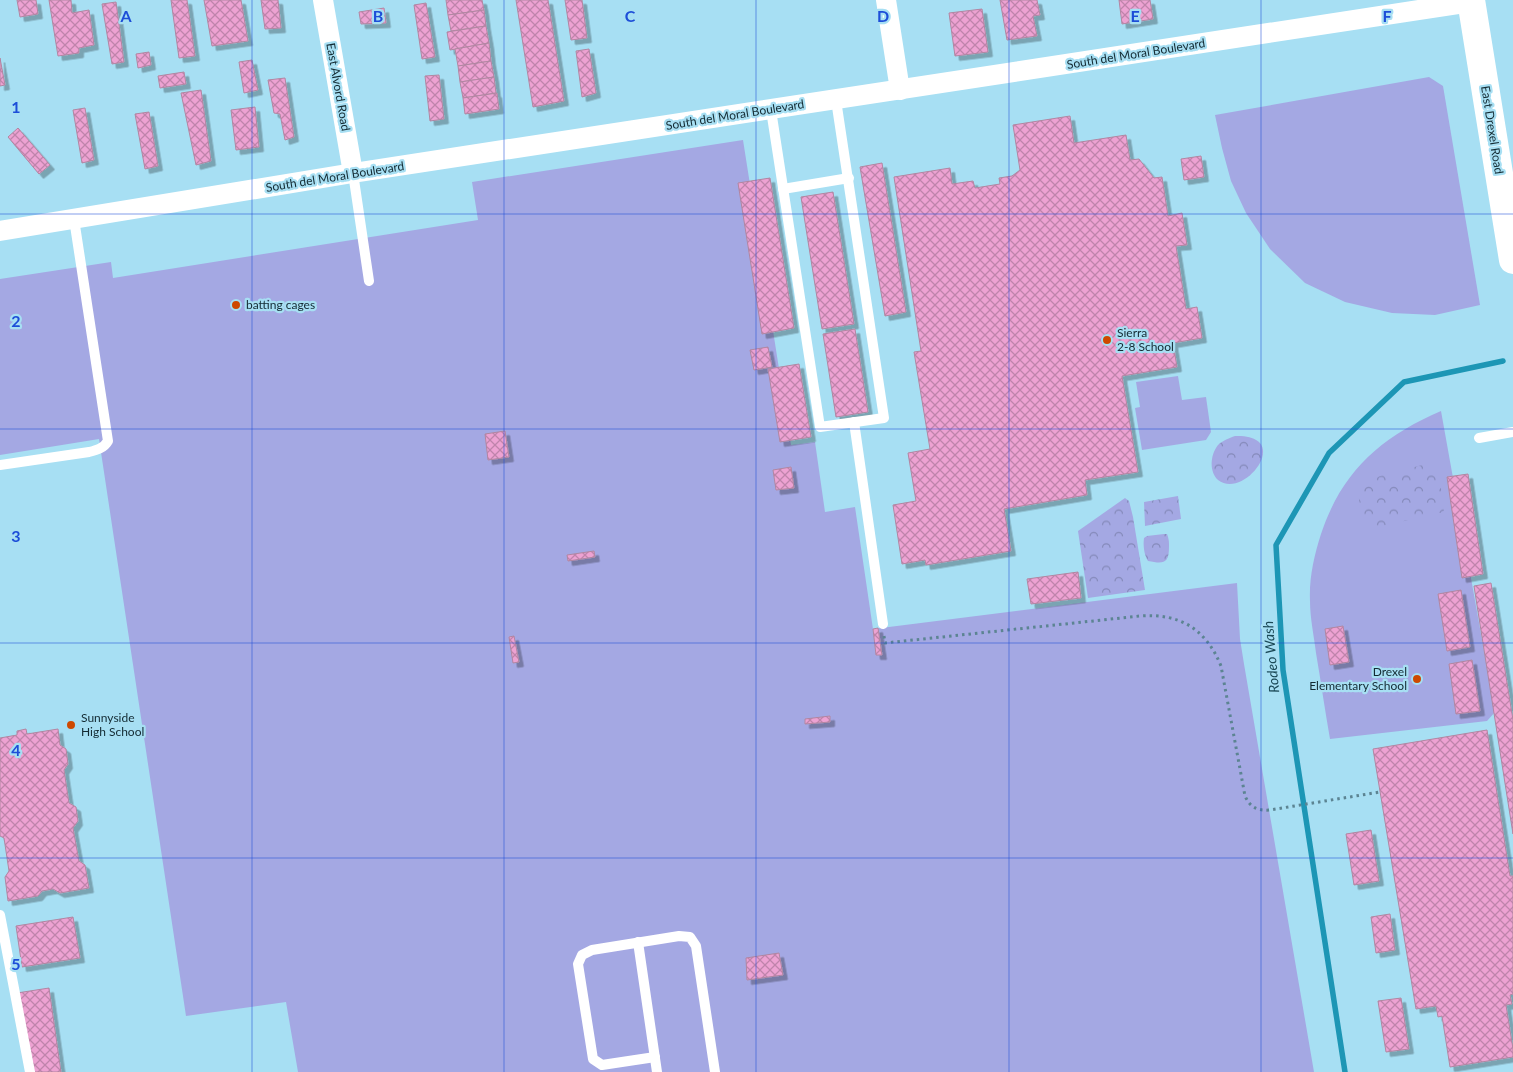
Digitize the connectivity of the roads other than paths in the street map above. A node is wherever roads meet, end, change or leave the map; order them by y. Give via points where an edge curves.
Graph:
1 (323, 0) edge
2 (886, 0) edge
3 (1471, 1) edge
4 (900, 90) junction
5 (836, 100) junction
6 (771, 110) junction
7 (353, 173) junction
8 (1506, 173) edge
9 (849, 178) junction
10 (783, 188) junction
11 (74, 219) junction
12 (0, 231) edge
13 (1513, 260) edge
14 (370, 281) dead end
15 (854, 422) junction
16 (1513, 432) edge
17 (1479, 438) dead end
18 (0, 465) edge
19 (883, 624) road end
20 (0, 915) edge
21 (638, 942) junction
22 (655, 1057) junction
23 (30, 1072) edge
24 (657, 1072) edge
25 (715, 1072) edge

1 - 7 street, East Alvord Road
2 - 4 street
3 - 4 street, South del Moral Boulevard
3 - 8 street, East Drexel Road
4 - 5 street, South del Moral Boulevard
5 - 6 street, South del Moral Boulevard
5 - 9 lane
6 - 7 street, South del Moral Boulevard
6 - 10 lane
7 - 11 street, South del Moral Boulevard
7 - 14 lane
8 - 13 street, East Drexel Road
9 - 10 lane
9 - 15 lane via 884,418
10 - 15 lane via 820,427
11 - 12 street, South del Moral Boulevard
11 - 18 lane via 108,441 100,449 89,452
15 - 19 lane
16 - 17 lane
20 - 23 lane
21 - 22 lane
21 - 22 lane via 582,954 578,964 591,1052 593,1059 602,1065
21 - 25 lane via 690,936 696,946
22 - 24 lane

